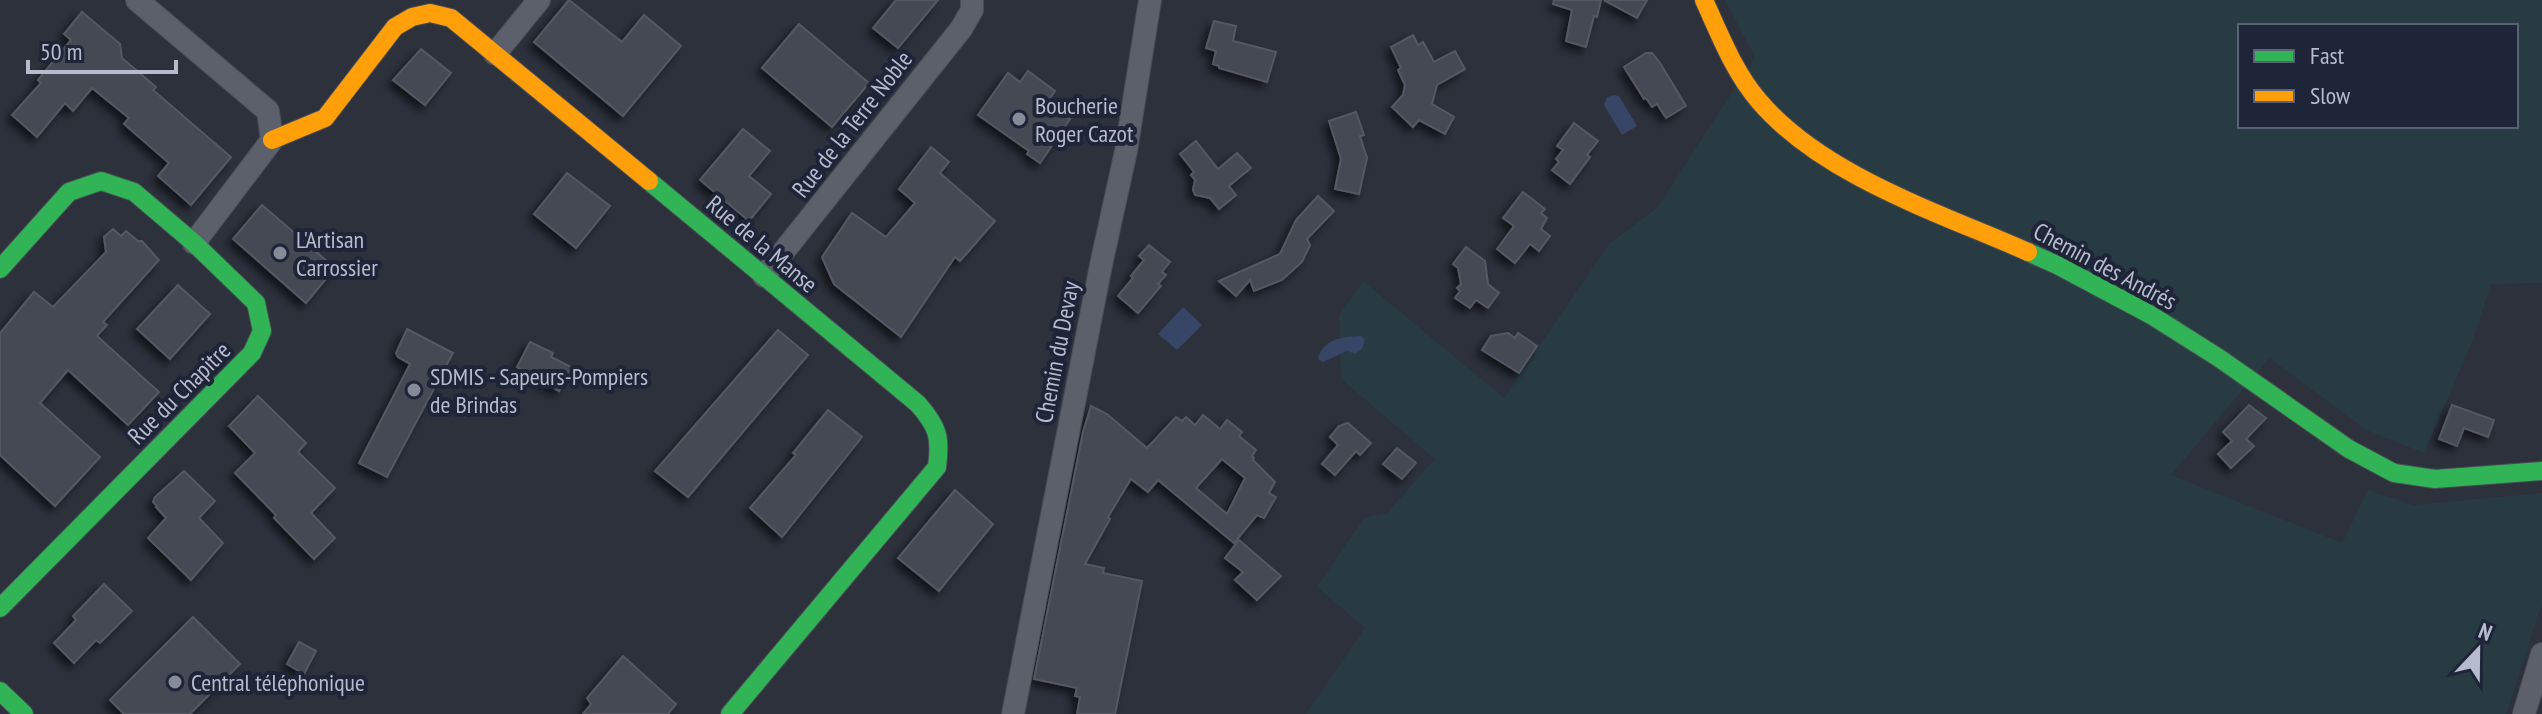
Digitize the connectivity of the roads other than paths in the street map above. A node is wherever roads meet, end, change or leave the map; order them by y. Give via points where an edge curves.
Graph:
1 (137, 0) edge
2 (539, 0) edge
3 (972, 0) edge
4 (1150, 0) edge
5 (1704, 0) edge
6 (495, 54) junction
7 (272, 140) junction
8 (194, 243) junction
9 (0, 269) edge
10 (764, 276) junction
11 (2542, 471) edge
12 (0, 608) edge
13 (2542, 654) edge
14 (0, 691) edge
15 (24, 714) edge
16 (730, 714) edge
17 (1013, 714) edge
18 (2524, 714) edge

1 - 7 street via 268,111
2 - 6 street
3 - 10 street, Rue de la Terre Noble via 961,29
4 - 17 street, Chemin du Devay via 1126,151
5 - 11 street, Chemin des Andrés via 1733,64 1760,102 1816,153 2057,265 2151,315 2349,449 2394,473 2435,479
6 - 7 street, Rue de la Manse via 451,18 430,13 412,17 395,27 325,118
6 - 10 street, Rue de la Manse
7 - 8 street
8 - 9 street, Rue du Chapitre via 134,192 101,181 69,192
8 - 12 street, Rue du Chapitre via 256,303 262,331 252,353
10 - 16 street, Rue de la Manse via 918,404 936,424 941,445 937,467
13 - 18 street
14 - 15 street

